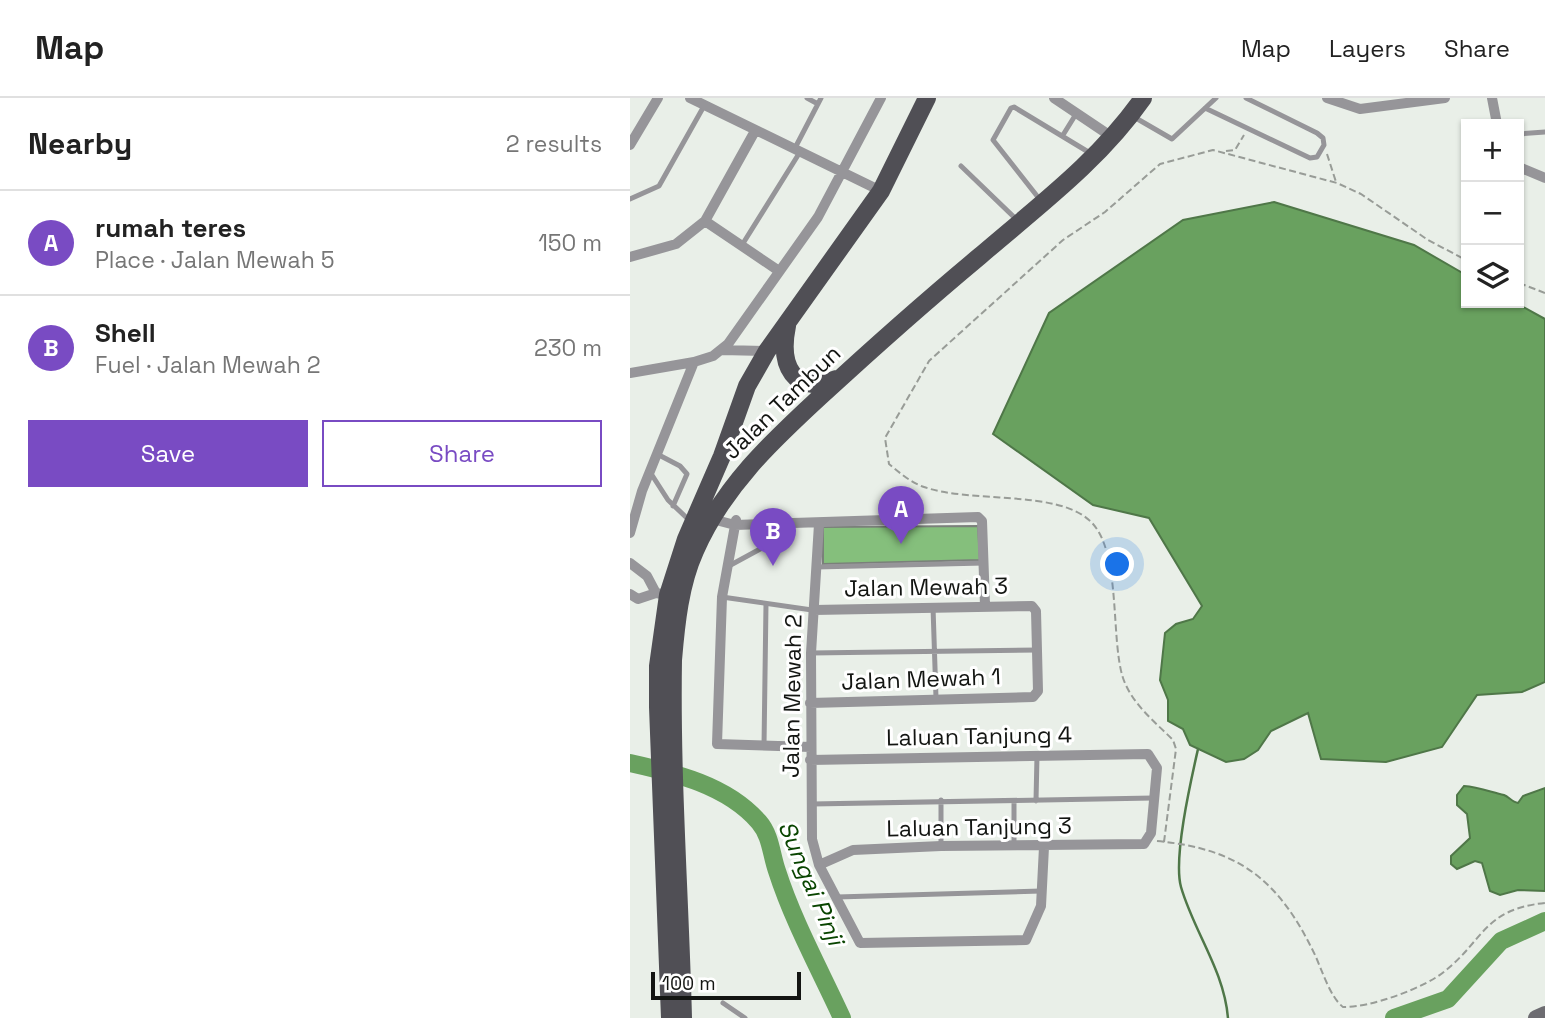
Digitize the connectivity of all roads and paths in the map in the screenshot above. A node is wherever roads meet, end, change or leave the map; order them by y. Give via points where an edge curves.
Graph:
1 (658, 98) edge
2 (690, 98) edge
3 (807, 98) edge
4 (881, 98) edge
5 (926, 98) edge
6 (1054, 98) edge
7 (1143, 98) edge
8 (1216, 98) edge
9 (1246, 98) edge
10 (1327, 98) edge
11 (1445, 98) edge
12 (1492, 98) edge
13 (819, 101) edge
14 (1341, 101) edge
15 (704, 106) junction
16 (1073, 106) edge
17 (1205, 108) junction
18 (1131, 115) junction
19 (1496, 119) edge
20 (1246, 128) junction
21 (755, 131) junction
22 (1545, 131) edge
23 (1524, 133) edge
24 (1063, 135) junction
25 (1112, 137) junction
26 (630, 145) edge
27 (1322, 148) junction
28 (797, 150) junction
29 (1223, 152) junction
30 (1094, 156) junction
31 (961, 166) dead end
32 (1524, 169) edge
33 (843, 173) junction
34 (1545, 178) edge
35 (1337, 183) junction
36 (881, 191) junction
37 (630, 199) edge
38 (1043, 204) junction
39 (705, 221) junction
40 (1019, 222) junction
41 (742, 245) junction
42 (630, 257) edge
43 (1461, 257) edge
44 (779, 271) junction
45 (1524, 285) edge
46 (1545, 293) edge
47 (789, 320) junction
48 (722, 350) junction
49 (767, 351) junction
50 (694, 362) junction
51 (630, 373) edge
52 (842, 376) junction
53 (657, 454) junction
54 (650, 472) junction
55 (634, 504) edge
56 (673, 506) junction
57 (716, 512) junction
58 (738, 522) junction
59 (777, 522) junction
60 (692, 524) junction
61 (820, 524) junction
62 (630, 533) edge
63 (984, 563) junction
64 (630, 564) edge
65 (727, 567) junction
66 (817, 567) junction
67 (662, 594) junction
68 (722, 597) junction
69 (633, 598) edge
70 (766, 604) junction
71 (985, 605) junction
72 (933, 607) junction
73 (814, 610) junction
74 (1038, 650) junction
75 (811, 653) junction
76 (935, 653) junction
77 (936, 698) junction
78 (810, 703) junction
79 (665, 740) junction
80 (764, 746) junction
81 (811, 747) junction
82 (1037, 756) junction
83 (810, 760) junction
84 (1153, 798) junction
85 (941, 800) junction
86 (667, 801) junction
87 (1014, 801) junction
88 (1036, 801) junction
89 (812, 804) junction
90 (1146, 842) junction
91 (1164, 842) junction
92 (941, 846) junction
93 (1014, 847) junction
94 (1044, 847) junction
95 (819, 865) junction
96 (1042, 891) junction
97 (834, 897) junction
98 (1545, 903) edge
99 (723, 1003) dead end
100 (1545, 1014) edge
101 (670, 1018) edge
102 (683, 1018) edge
103 (745, 1018) edge
104 (1536, 1018) edge

1 - 26 street
2 - 15 street
3 - 13 lane
4 - 33 street
5 - 36 main road, Jalan Tambun
6 - 16 street
7 - 18 main road, Jalan Tambun
8 - 17 lane
9 - 27 lane via 1317,133 1323,138
10 - 14 street
11 - 14 street via 1360,109
12 - 19 street
13 - 28 lane
15 - 21 street
15 - 37 lane via 659,186
16 - 24 lane
16 - 25 street
17 - 18 lane via 1172,139
17 - 20 lane
18 - 25 main road, Jalan Tambun
20 - 27 lane via 1310,158 1317,157
20 - 29 path via 1238,146
21 - 28 street
21 - 39 street
22 - 23 lane
24 - 30 lane
24 - 38 lane via 1014,107 993,137
25 - 30 main road, Jalan Tambun
27 - 35 path
28 - 33 street
28 - 41 lane
29 - 35 path
29 - 91 path via 1204,151 1160,164 1105,212 1063,240 929,360 885,438 889,464 925,487 1065,506 1091,521 1104,547 1114,591 1124,680 1132,697 1173,740 1176,749
30 - 38 main road, Jalan Tambun
31 - 40 lane
32 - 34 street
33 - 36 street
33 - 44 street
35 - 43 path
36 - 47 main road, Jalan Tambun
38 - 40 main road, Jalan Tambun
39 - 41 street
39 - 42 street via 677,244
40 - 52 main road, Jalan Tambun
41 - 44 street
44 - 48 street
45 - 46 path
47 - 49 main road, Jalan Tambun
47 - 52 main road via 784,348 796,378 816,385
48 - 49 street
48 - 50 street
49 - 60 main road, Jalan Tambun via 747,386
50 - 51 street
50 - 53 street
52 - 57 main road, Jalan Tambun via 767,446
53 - 54 street
53 - 56 lane via 687,474
54 - 55 street
54 - 56 lane
55 - 62 street
56 - 60 lane
57 - 58 street
57 - 79 main road, Jalan Tambun via 694,553 675,628
58 - 59 street
58 - 65 street
59 - 61 street
59 - 65 lane via 762,548
60 - 67 main road, Jalan Tambun via 674,576
61 - 63 street via 971,516 982,521
61 - 66 street, Jalan Mewah 2
63 - 66 lane
63 - 71 street
64 - 67 street
65 - 68 street
66 - 73 street, Jalan Mewah 2
67 - 69 street
67 - 79 main road, Jalan Tambun via 658,666
68 - 70 lane
68 - 80 street via 717,746
70 - 73 lane
70 - 80 lane
71 - 72 street, Jalan Mewah 3
71 - 74 street, Jalan Mewah 3 via 1029,606 1036,611
72 - 73 street, Jalan Mewah 3
72 - 76 lane
73 - 75 street, Jalan Mewah 2
74 - 76 lane
74 - 77 street, Jalan Mewah 1 via 1038,691 1033,697
75 - 76 lane
75 - 78 street, Jalan Mewah 2
76 - 77 lane
77 - 78 street, Jalan Mewah 1
78 - 81 street, Jalan Mewah 2
79 - 86 main road, Jalan Tambun
80 - 81 street
81 - 83 street, Jalan Mewah 2
82 - 83 street, Laluan Tanjung 4
82 - 84 street, Laluan Tanjung 4 via 1148,754 1157,768
82 - 88 lane
83 - 89 street, Jalan Mewah 2
84 - 88 lane
84 - 90 street
85 - 87 lane
85 - 89 lane
85 - 92 lane
86 - 101 main road, Jalan Tambun
86 - 102 main road, Jalan Tambun
87 - 88 lane
87 - 93 lane
89 - 95 street, Jalan Mewah 2 via 812,839
90 - 91 path
90 - 94 street, Laluan Tanjung 3
91 - 98 path via 1224,855 1266,881 1301,930 1343,1007 1433,980 1494,921 1521,906
92 - 93 street, Laluan Tanjung 3
92 - 95 street, Laluan Tanjung 3 via 853,850
93 - 94 street, Laluan Tanjung 3
94 - 96 street
95 - 97 street, Jalan Mewah 2
96 - 97 lane
96 - 97 street, Jalan Mewah 2 via 1040,911 1026,940 860,943
99 - 103 lane
100 - 104 street

